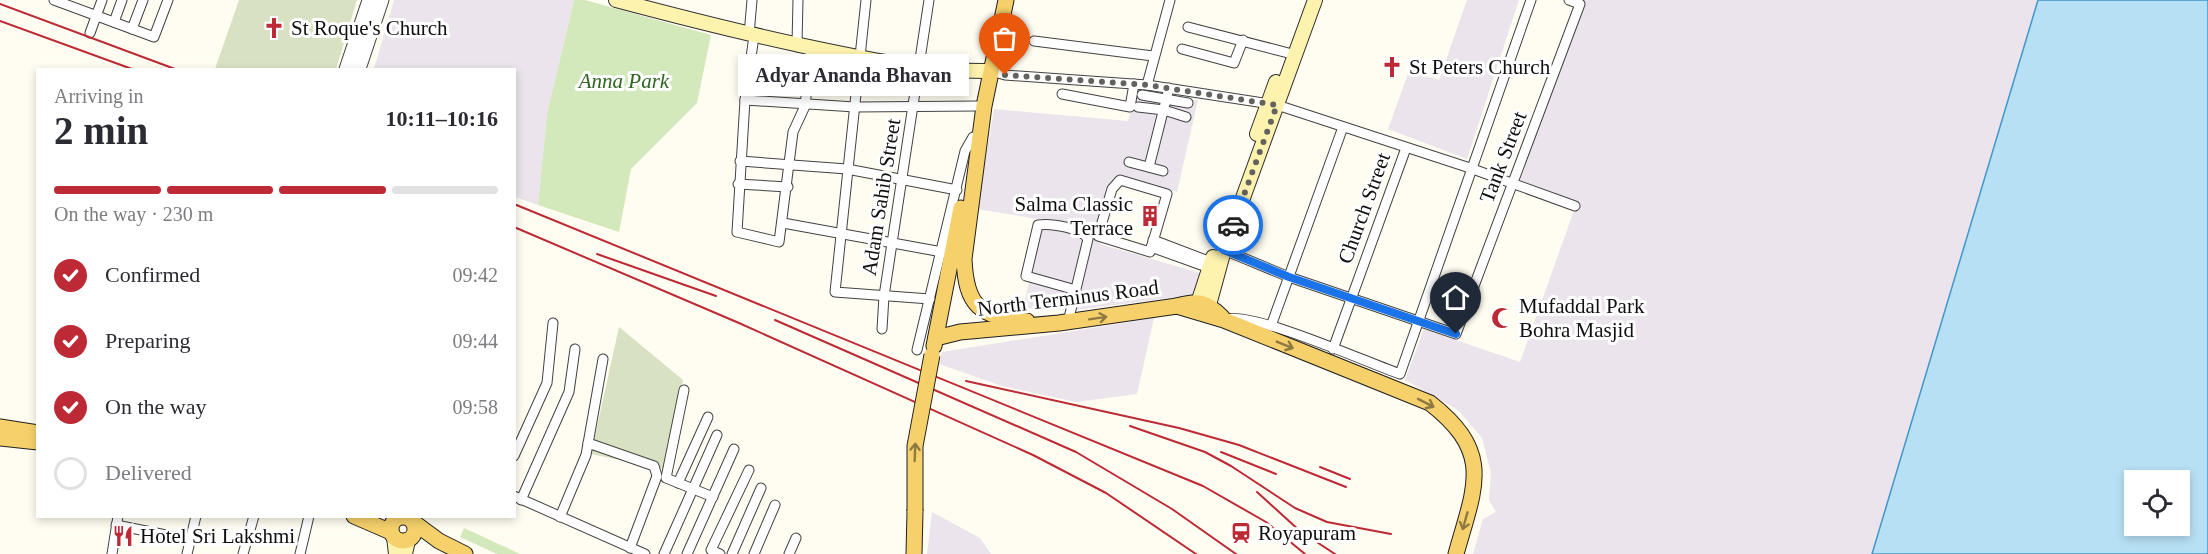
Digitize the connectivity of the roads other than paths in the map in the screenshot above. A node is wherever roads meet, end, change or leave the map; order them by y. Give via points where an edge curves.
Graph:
1 (87, 0) edge
2 (102, 0) edge
3 (122, 0) edge
4 (143, 0) edge
5 (168, 0) edge
6 (367, 0) edge
7 (375, 0) edge
8 (384, 0) edge
9 (616, 0) edge
10 (752, 0) edge
11 (798, 0) edge
12 (866, 0) edge
13 (929, 0) edge
14 (996, 0) edge
15 (1006, 0) edge
16 (1170, 0) edge
17 (1531, 0) edge
18 (1569, 0) edge
19 (58, 1) edge
20 (1310, 2) edge
21 (83, 11) junction
22 (96, 16) junction
23 (114, 22) junction
24 (1188, 27) dead end
25 (132, 29) junction
26 (90, 33) dead end
27 (752, 36) junction
28 (1243, 40) junction
29 (1035, 42) dead end
30 (797, 44) junction
31 (811, 48) junction
32 (1182, 49) dead end
33 (1291, 53) junction
34 (1153, 56) junction
35 (860, 59) junction
36 (344, 68) edge
37 (351, 68) edge
38 (361, 68) edge
39 (920, 68) junction
40 (986, 71) junction
41 (1134, 84) junction
42 (1147, 85) junction
43 (1169, 88) junction
44 (1062, 94) dead end
45 (1142, 95) dead end
46 (1167, 99) junction
47 (745, 100) junction
48 (1188, 103) dead end
49 (1272, 105) junction
50 (805, 106) junction
51 (977, 106) junction
52 (855, 107) junction
53 (1138, 107) dead end
54 (914, 108) junction
55 (1164, 110) junction
56 (1186, 117) dead end
57 (1343, 127) junction
58 (973, 137) junction
59 (1406, 148) junction
60 (740, 161) junction
61 (1129, 162) dead end
62 (790, 165) junction
63 (1149, 167) junction
64 (1470, 168) junction
65 (847, 169) junction
66 (1163, 171) dead end
67 (903, 179) junction
68 (1512, 183) junction
69 (738, 184) junction
70 (788, 187) junction
71 (957, 190) junction
72 (1575, 206) dead end
73 (783, 223) junction
74 (843, 235) junction
75 (893, 243) junction
76 (1152, 243) junction
77 (1224, 250) junction
78 (942, 252) junction
79 (1210, 265) junction
80 (1289, 277) junction
81 (1076, 290) junction
82 (884, 296) junction
83 (1351, 297) junction
84 (930, 299) junction
85 (1204, 302) junction
86 (1177, 306) junction
87 (1224, 320) junction
88 (1418, 321) junction
89 (553, 323) dead end
90 (1064, 323) junction
91 (1271, 327) junction
92 (882, 329) dead end
93 (936, 338) junction
94 (575, 349) dead end
95 (917, 350) dead end
96 (1333, 350) junction
97 (603, 359) dead end
98 (684, 390) dead end
99 (708, 417) dead end
100 (0, 427) edge
101 (36, 433) edge
102 (717, 435) dead end
103 (0, 438) edge
104 (36, 442) edge
105 (588, 442) junction
106 (734, 449) dead end
107 (516, 452) edge
108 (749, 470) dead end
109 (678, 483) junction
110 (761, 488) dead end
111 (693, 489) junction
112 (713, 497) junction
113 (518, 498) edge
114 (775, 505) dead end
115 (560, 517) junction
116 (196, 518) edge
117 (253, 518) edge
118 (309, 518) edge
119 (358, 518) edge
120 (406, 518) edge
121 (117, 521) edge
122 (796, 538) dead end
123 (191, 540) junction
124 (401, 541) edge
125 (630, 548) junction
126 (112, 554) edge
127 (188, 554) edge
128 (243, 554) edge
129 (300, 554) edge
130 (396, 554) edge
131 (448, 554) edge
132 (465, 554) edge
133 (645, 554) edge
134 (664, 554) edge
135 (687, 554) edge
136 (720, 554) edge
137 (732, 554) edge
138 (754, 554) edge
139 (789, 554) edge
140 (914, 554) edge
141 (1456, 554) edge

1 - 21 street
2 - 22 street
3 - 23 street
4 - 25 street
5 - 25 street via 154,37
6 - 36 street
7 - 37 street
8 - 38 street
9 - 27 main road
10 - 27 street
11 - 30 street
12 - 35 street
13 - 39 street, Adam Sahib Street
14 - 40 main road
15 - 40 main road
16 - 34 street
17 - 64 street
18 - 68 street, Tank Street via 1580,4
19 - 21 street
20 - 33 main road
21 - 22 street
22 - 23 street
22 - 26 street
23 - 25 street
24 - 28 street
27 - 30 main road
27 - 47 street
28 - 32 street via 1234,63
28 - 33 street
29 - 34 street
30 - 31 main road
31 - 35 main road
31 - 50 street
33 - 49 main road
34 - 42 street
35 - 39 main road
35 - 52 street
39 - 40 main road
39 - 54 street, Adam Sahib Street
40 - 41 street
40 - 51 main road
40 - 90 main road via 964,259 970,299 980,309 1016,320
41 - 42 street
41 - 44 street via 1130,107
42 - 43 street
43 - 46 street
43 - 49 street
45 - 46 street
46 - 48 street
46 - 55 street
47 - 50 street
47 - 60 street
49 - 57 street
49 - 77 main road
49 - 79 main road
50 - 52 street
50 - 62 street via 794,132
51 - 54 street
51 - 58 main road
52 - 54 street
52 - 65 street
53 - 55 street
54 - 67 street, Adam Sahib Street
55 - 56 street
55 - 63 street
57 - 59 street
57 - 80 street
58 - 71 street via 965,151
58 - 93 main road
59 - 64 street
59 - 83 street, Church Street
60 - 62 street
60 - 69 street
61 - 63 street
62 - 65 street
62 - 70 street
63 - 66 street
64 - 68 street
64 - 88 street
65 - 67 street
65 - 74 street
67 - 71 street
67 - 75 street, Adam Sahib Street
68 - 72 street
68 - 88 street, Tank Street via 1456,334
69 - 70 street
69 - 73 street via 737,232 779,242
70 - 73 street
71 - 78 street
73 - 74 street
74 - 75 street
74 - 82 street via 835,292
75 - 78 street
75 - 82 street, Adam Sahib Street
76 - 76 street via 1167,194 1120,180 1112,189 1098,236 1150,252
76 - 79 street
77 - 80 street
77 - 85 main road
78 - 84 street
79 - 85 main road
80 - 83 street
80 - 91 street
81 - 81 street via 1088,240 1085,234 1038,225 1026,276
81 - 90 street
82 - 84 street
82 - 92 street, Adam Sahib Street
83 - 88 street
83 - 96 street, Church Street
84 - 95 street
85 - 86 main road
85 - 87 main road
86 - 87 main road, North Terminus Road
90 -> 86 main road, North Terminus Road
87 - 91 street via 1239,318
87 -> 141 main road, North Terminus Road via 1430,404 1454,422 1467,441 1475,488
88 - 96 street via 1400,374
89 - 107 street via 547,383
90 - 93 main road, North Terminus Road via 960,332
91 - 96 street
140 -> 93 main road, bridge via 915,446
94 - 113 street via 569,392
97 - 105 street
98 - 109 street via 666,478
99 - 109 street
100 - 101 main road
102 - 111 street
103 - 104 main road
105 - 115 street
105 - 125 street via 654,465 657,476
106 - 112 street
108 - 136 street via 711,550
109 - 111 street
110 - 137 street
111 - 112 street
111 - 134 street
112 - 135 street
113 - 115 street
114 - 138 street
115 - 125 street
116 - 123 street
117 - 128 street
118 - 129 street
119 - 124 main road
120 - 124 main road via 415,529
120 - 124 main road via 392,524
120 - 132 main road
121 - 123 street
121 - 126 street
122 - 139 street
123 - 127 street
124 - 130 main road
124 - 131 main road
125 - 133 street

